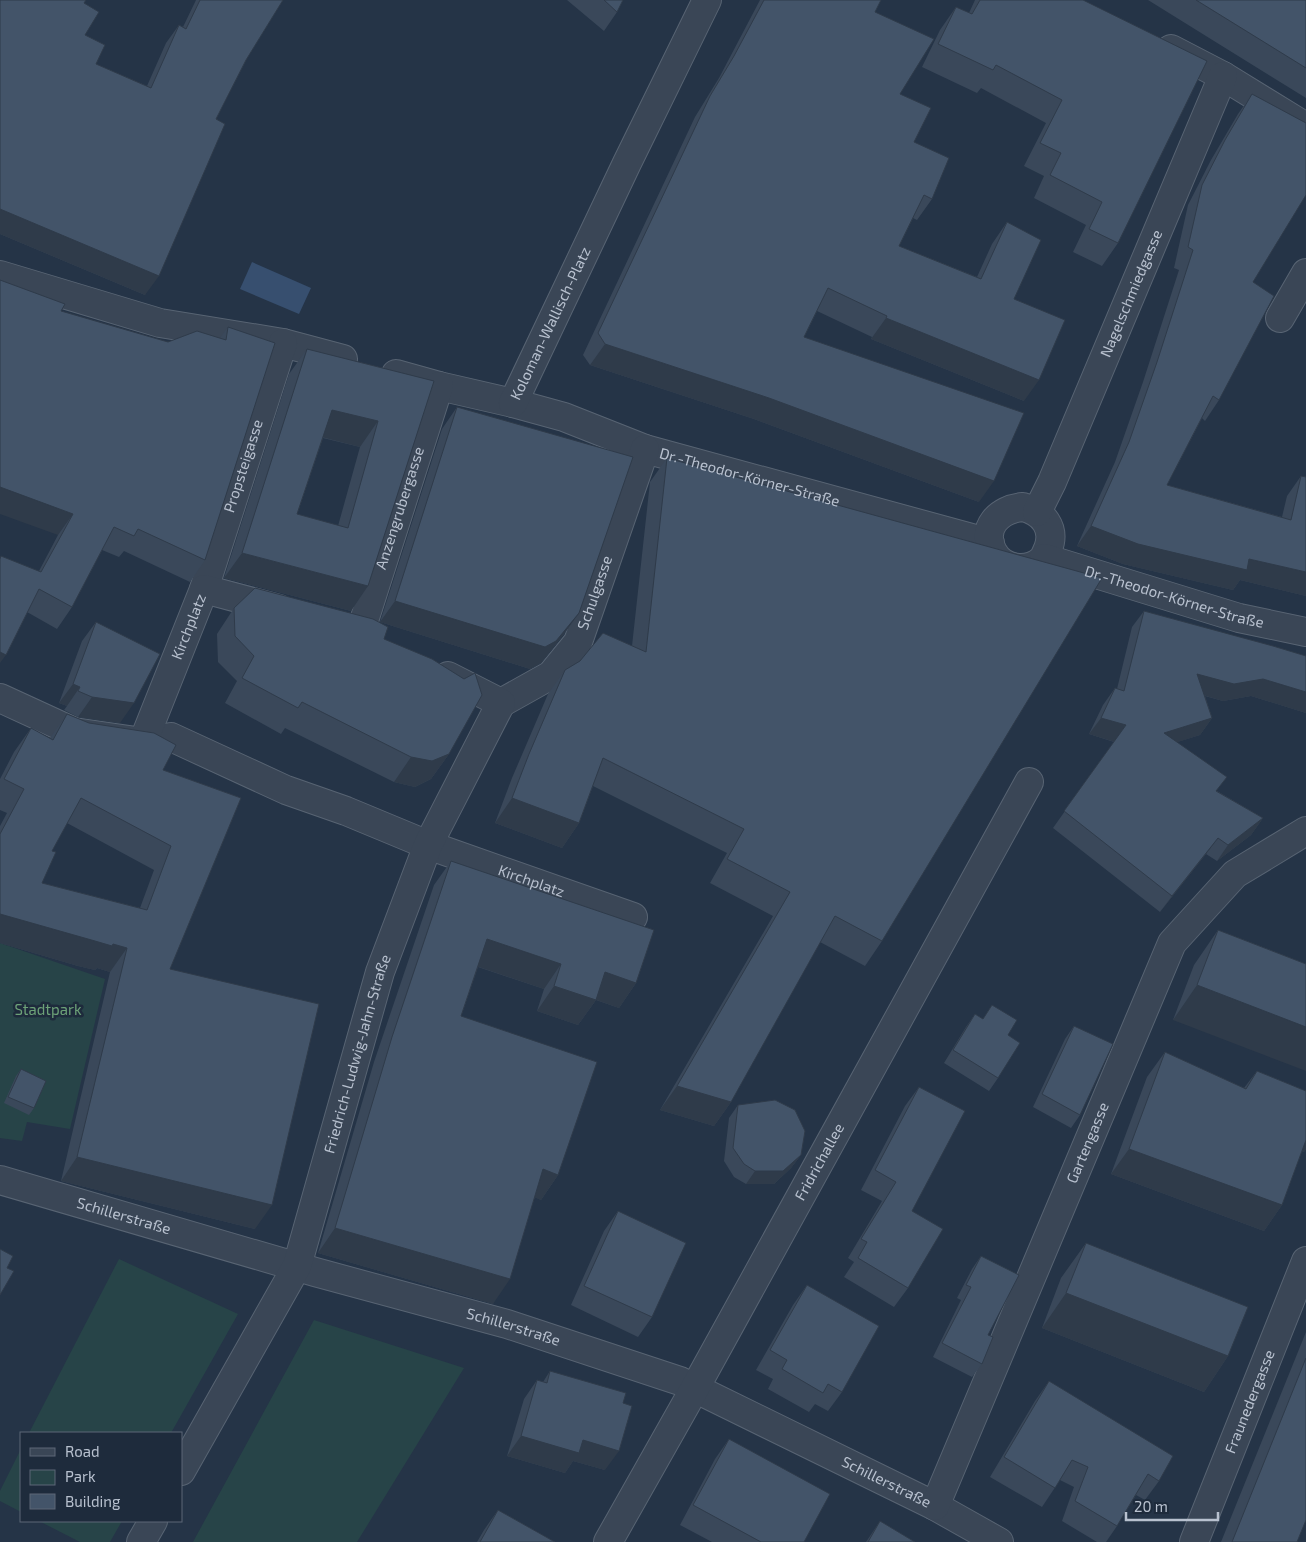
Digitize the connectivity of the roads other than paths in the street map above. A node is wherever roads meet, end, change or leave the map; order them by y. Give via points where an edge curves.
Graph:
1 (707, 0) edge
2 (1146, 36) edge
3 (1223, 76) junction
4 (1306, 127) edge
5 (1306, 273) edge
6 (0, 276) edge
7 (1280, 318) dead end
8 (283, 343) junction
9 (439, 386) junction
10 (513, 403) junction
11 (645, 449) junction
12 (1036, 512) junction
13 (990, 543) junction
14 (1044, 558) junction
15 (204, 589) junction
16 (306, 616) edge
17 (334, 623) edge
18 (1306, 632) edge
19 (423, 662) edge
20 (0, 698) edge
21 (501, 703) junction
22 (143, 742) junction
23 (1029, 782) dead end
24 (1306, 831) edge
25 (428, 845) junction
26 (633, 918) dead end
27 (0, 1180) edge
28 (1306, 1261) edge
29 (298, 1266) junction
30 (695, 1388) junction
31 (182, 1469) edge
32 (935, 1506) junction
33 (152, 1522) edge
34 (141, 1542) edge
35 (608, 1542) edge
36 (999, 1542) edge
37 (1194, 1542) edge

1 - 10 street, Koloman-Wallisch-Platz
2 - 3 street
3 - 4 street
3 - 12 street, Nagelschmiedgasse via 1056,473
5 - 7 street
6 - 8 street, Koloman-Wallisch-Platz via 160,323
8 - 9 street, Koloman-Wallisch-Platz
8 - 15 street, Propsteigasse
9 - 10 street, Koloman-Wallisch-Platz
9 - 17 street, Anzengrubergasse via 370,635
10 - 11 street, Dr.-Theodor-Körner-Straße via 564,417
11 - 13 street, Dr.-Theodor-Körner-Straße
11 - 21 street, Schulgasse via 578,642 551,675
12 - 13 street via 1022,507 1002,512 990,528
12 - 14 street via 1047,523 1050,533 1050,544
13 - 14 street via 996,556 1012,567 1031,566
14 - 18 street, Dr.-Theodor-Körner-Straße via 1239,618
15 - 16 street, Kirchplatz
15 - 22 street, Kirchplatz
19 - 21 street
20 - 22 street via 74,732
21 - 25 street
22 - 25 street, Kirchplatz via 171,737 286,790
23 - 30 street, Fridrichallee
24 - 32 street, Gartengasse via 1235,874 1172,944
25 - 26 street, Kirchplatz
25 - 29 street, Friedrich-Ludwig-Jahn-Straße via 380,972
27 - 29 street, Schillerstraße
28 - 37 street, Fraunedergasse
29 - 30 street, Schillerstraße via 507,1324
29 - 31 street, Friedrich-Ludwig-Jahn-Straße
30 - 32 street, Schillerstraße
30 - 35 street, Fridrichallee
32 - 36 street, Schillerstraße
33 - 34 street

